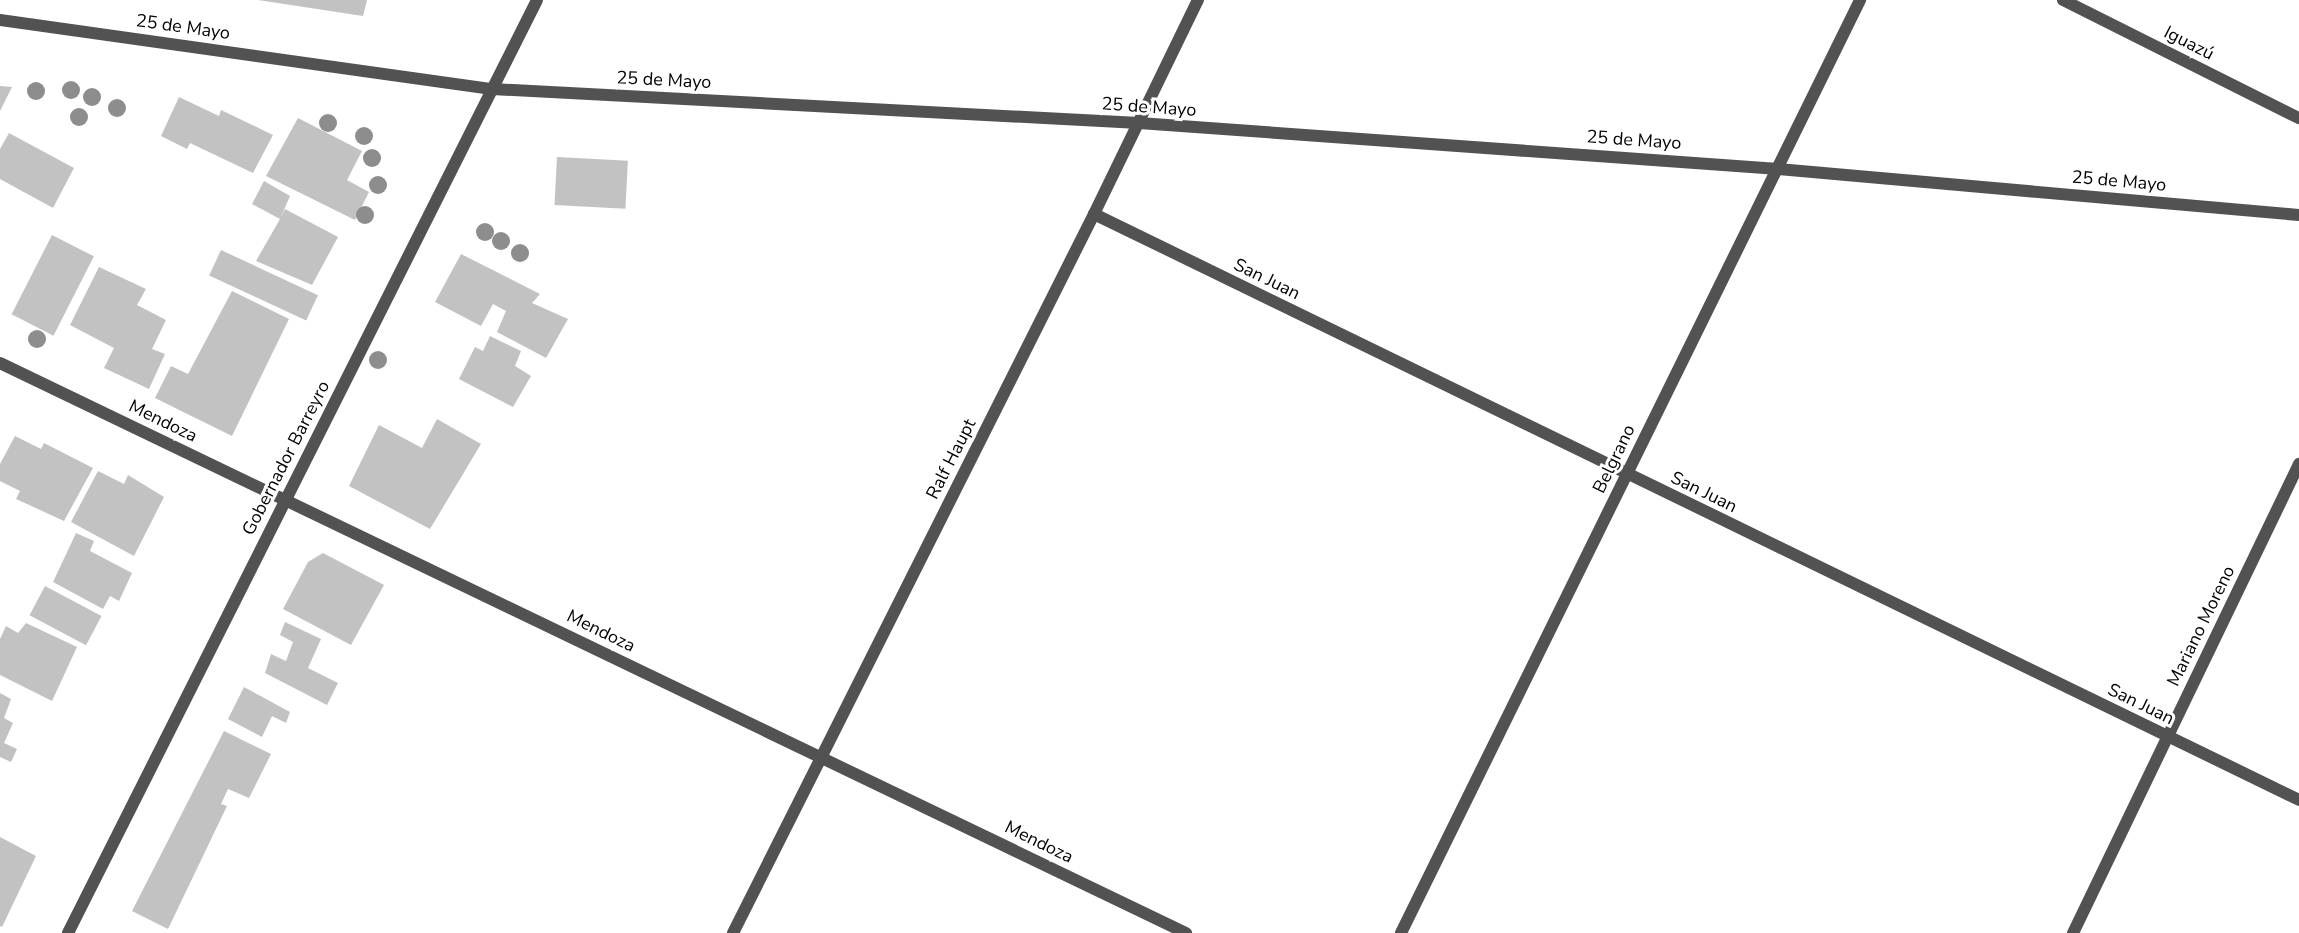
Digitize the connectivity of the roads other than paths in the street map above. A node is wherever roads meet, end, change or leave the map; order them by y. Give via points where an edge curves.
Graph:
1 (537, 0) edge
2 (1198, 0) edge
3 (1860, 0) edge
4 (2063, 0) edge
5 (0, 20) edge
6 (492, 89) junction
7 (2299, 118) edge
8 (1139, 123) junction
9 (1778, 169) junction
10 (1094, 214) junction
11 (2299, 215) edge
12 (0, 363) edge
13 (2299, 464) edge
14 (1626, 475) junction
15 (286, 500) junction
16 (2168, 737) junction
17 (821, 757) junction
18 (2299, 800) edge
19 (68, 933) edge
20 (733, 933) edge
21 (1186, 933) edge
22 (1401, 933) edge
23 (2073, 933) edge

1 - 6 street, Gobernador Barreyro
2 - 8 street, Ralf Haupt
3 - 9 street, Belgrano
4 - 7 street, Iguazú
5 - 6 street, 25 de Mayo
6 - 8 street, 25 de Mayo
6 - 15 street, Gobernador Barreyro
8 - 9 street, 25 de Mayo
8 - 10 street, Ralf Haupt
9 - 11 street, 25 de Mayo
9 - 14 street, Belgrano
10 - 14 street, San Juan
10 - 17 street, Ralf Haupt
12 - 15 street, Mendoza
13 - 16 street, Mariano Moreno
14 - 16 street, San Juan
14 - 22 street, Belgrano
15 - 17 street, Mendoza
15 - 19 street, Gobernador Barreyro
16 - 18 street, San Juan
16 - 23 street, Mariano Moreno
17 - 20 street, Ralf Haupt
17 - 21 street, Mendoza

